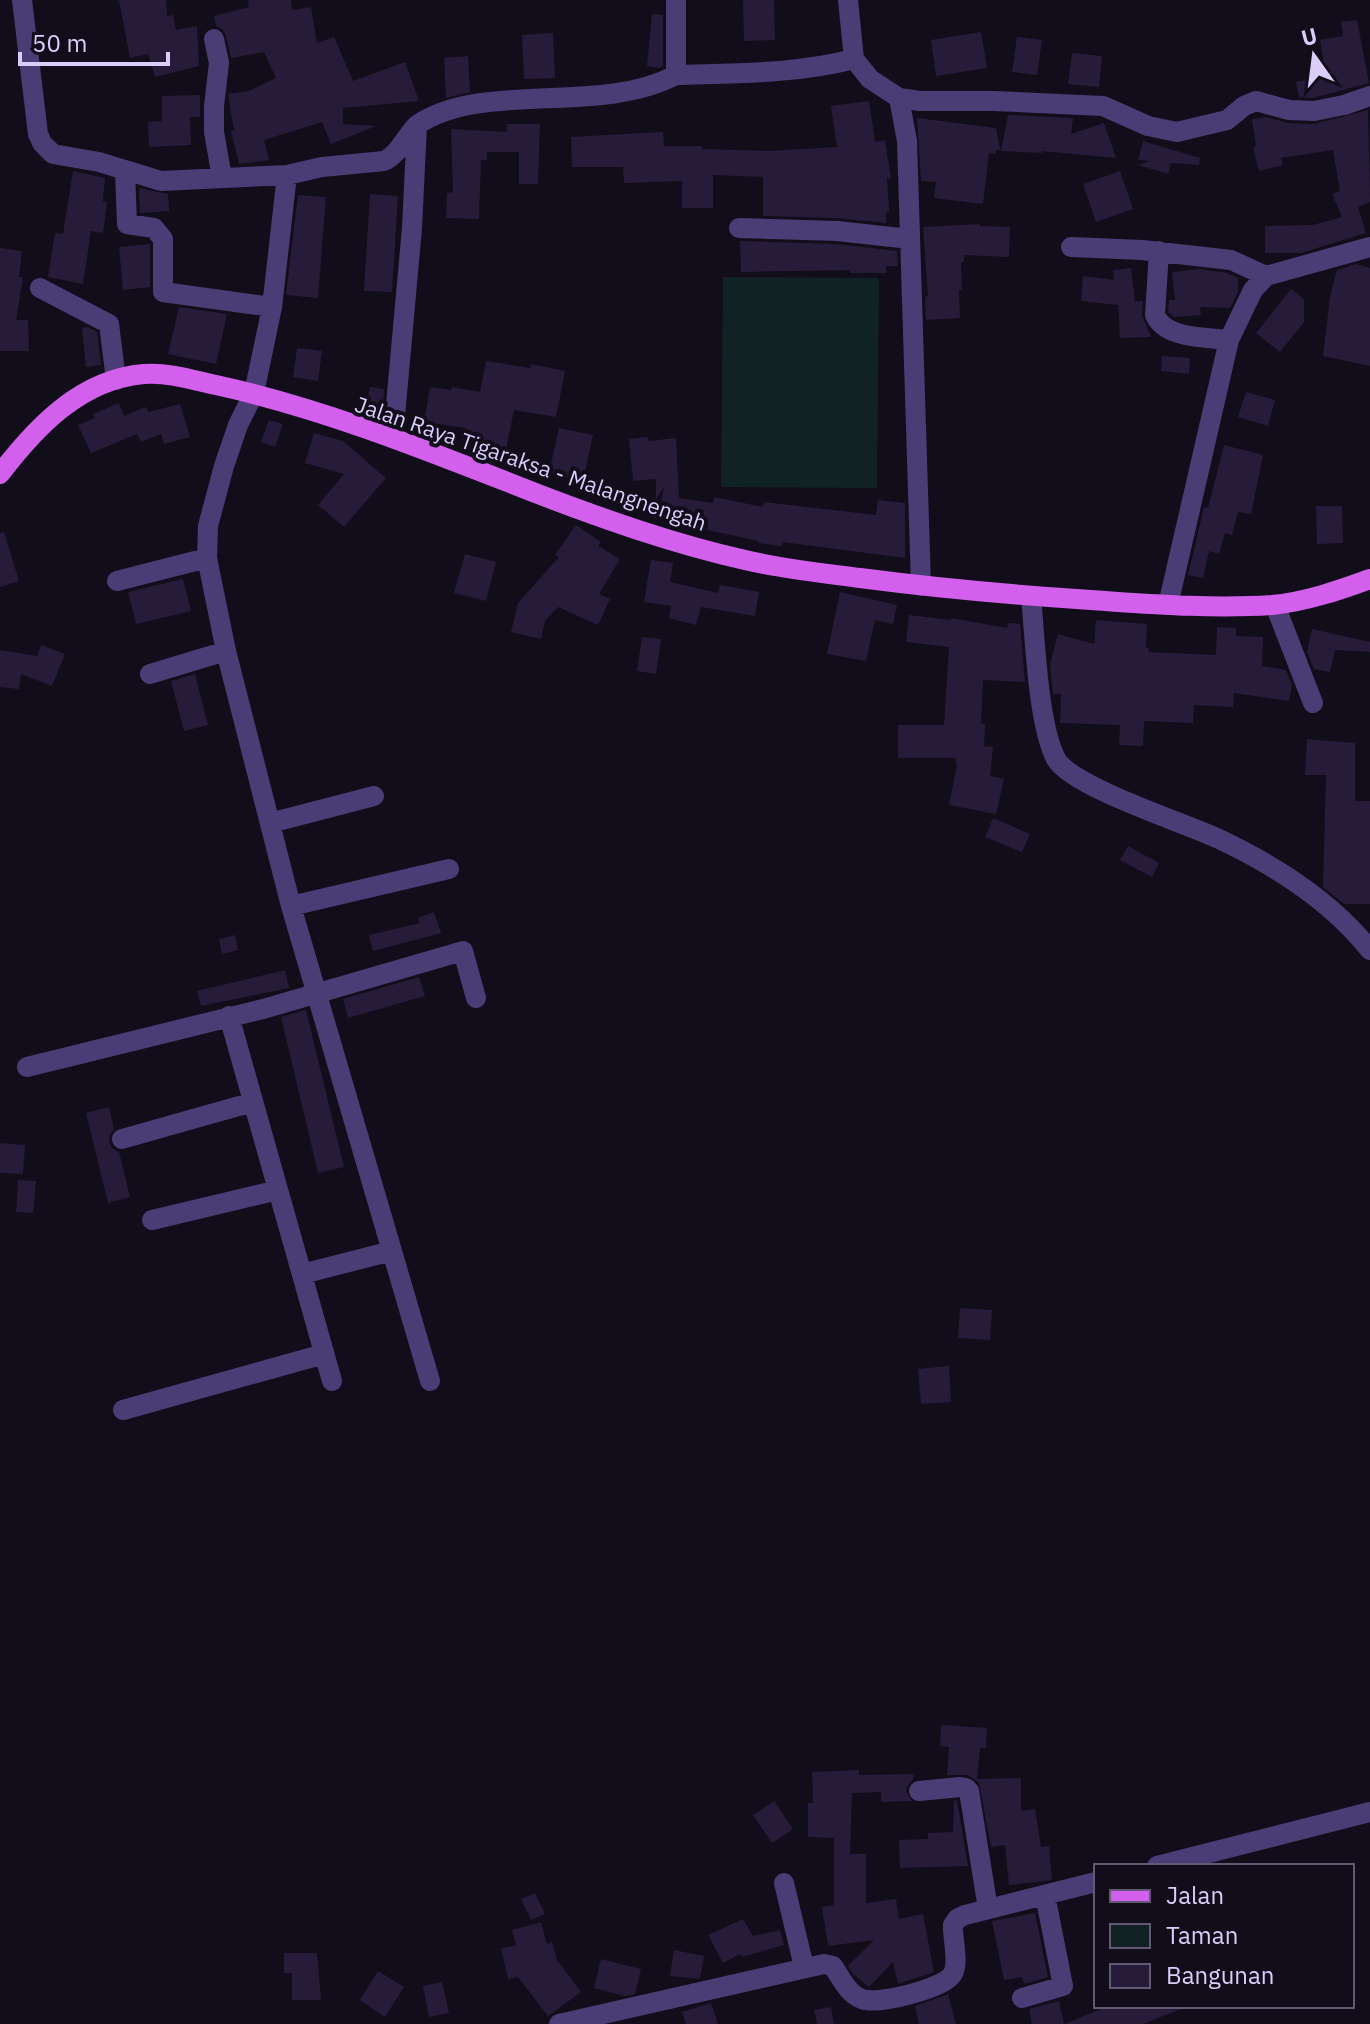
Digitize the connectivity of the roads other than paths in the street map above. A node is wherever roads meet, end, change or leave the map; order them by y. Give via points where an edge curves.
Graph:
1 (22, 0) edge
2 (676, 0) edge
3 (848, 0) edge
4 (214, 39) dead end
5 (854, 59) junction
6 (676, 75) junction
7 (1370, 96) edge
8 (899, 98) junction
9 (417, 125) junction
10 (125, 171) junction
11 (287, 175) junction
12 (222, 178) junction
13 (739, 228) dead end
14 (910, 239) junction
15 (1071, 247) dead end
16 (1159, 251) junction
17 (1364, 252) edge
18 (1266, 276) junction
19 (40, 288) dead end
20 (272, 307) junction
21 (1229, 340) junction
22 (116, 380) junction
23 (254, 393) junction
24 (393, 438) junction
25 (0, 474) edge
26 (207, 558) junction
27 (1370, 579) edge
28 (117, 581) dead end
29 (921, 586) junction
30 (1031, 596) junction
31 (1168, 605) junction
32 (1275, 605) junction
33 (226, 651) junction
34 (150, 674) dead end
35 (1313, 703) dead end
36 (374, 796) dead end
37 (270, 823) junction
38 (449, 869) dead end
39 (291, 906) junction
40 (1370, 950) edge
41 (317, 992) junction
42 (476, 998) dead end
43 (229, 1016) junction
44 (27, 1067) dead end
45 (253, 1102) junction
46 (122, 1139) dead end
47 (278, 1190) junction
48 (152, 1220) dead end
49 (392, 1251) junction
50 (302, 1274) junction
51 (324, 1354) junction
52 (332, 1381) dead end
53 (430, 1381) dead end
54 (123, 1410) dead end
55 (919, 1791) dead end
56 (1370, 1812) edge
57 (1165, 1864) edge
58 (784, 1883) dead end
59 (1094, 1883) edge
60 (1045, 1895) junction
61 (988, 1909) junction
62 (804, 1967) junction
63 (1022, 1998) dead end
64 (559, 2024) edge

1 - 10 street via 42,143 53,154
2 - 6 street
3 - 5 street
4 - 12 street via 219,63 214,132
5 - 6 street via 779,70
5 - 8 street via 870,79
6 - 9 street via 615,95 484,104 434,114
7 - 8 street via 1314,111 1256,101 1212,126 1177,132 1103,106
8 - 14 street via 907,141
9 - 11 street via 384,161
9 - 24 street
10 - 12 street via 161,181
10 - 20 street via 127,224 154,228 163,239 163,292
11 - 12 street
11 - 20 street
13 - 14 street
14 - 29 street
15 - 16 street
16 - 18 street via 1231,260
16 - 21 street via 1159,323 1168,330
17 - 18 street
18 - 21 street via 1253,290
19 - 22 street via 109,324
20 - 23 street
21 - 31 street
22 - 23 main road, Jalan Raya Tigaraksa - Malangnengah via 163,374
22 - 25 main road, Jalan Raya Tigaraksa - Malangnengah via 70,402 43,423
23 - 24 main road, Jalan Raya Tigaraksa - Malangnengah
23 - 26 street via 224,466 208,526
24 - 29 main road, Jalan Raya Tigaraksa - Malangnengah via 653,536 749,561
26 - 28 street
26 - 33 street
27 - 32 main road, Jalan Raya Tigaraksa - Malangnengah
29 - 30 main road, Jalan Raya Tigaraksa - Malangnengah
30 - 31 main road, Jalan Raya Tigaraksa - Malangnengah
30 - 40 street via 1046,734 1057,762 1079,779 1221,840 1283,875 1325,905
31 - 32 main road, Jalan Raya Tigaraksa - Malangnengah
32 - 35 street
33 - 34 street
33 - 37 street
36 - 37 street
37 - 39 street
38 - 39 street
39 - 41 street
41 - 42 street via 463,951
41 - 43 street
41 - 49 street
43 - 44 street
43 - 45 street
45 - 46 street
45 - 47 street
47 - 48 street
47 - 50 street
49 - 50 street
49 - 53 street
50 - 51 street
51 - 52 street
51 - 54 street
55 - 61 street via 969,1791
56 - 57 street
58 - 62 street
59 - 60 street
60 - 61 street
60 - 63 street via 1063,1986
61 - 62 street via 957,1919 951,1976 917,1992 869,2001 851,1992 833,1966
62 - 64 street

